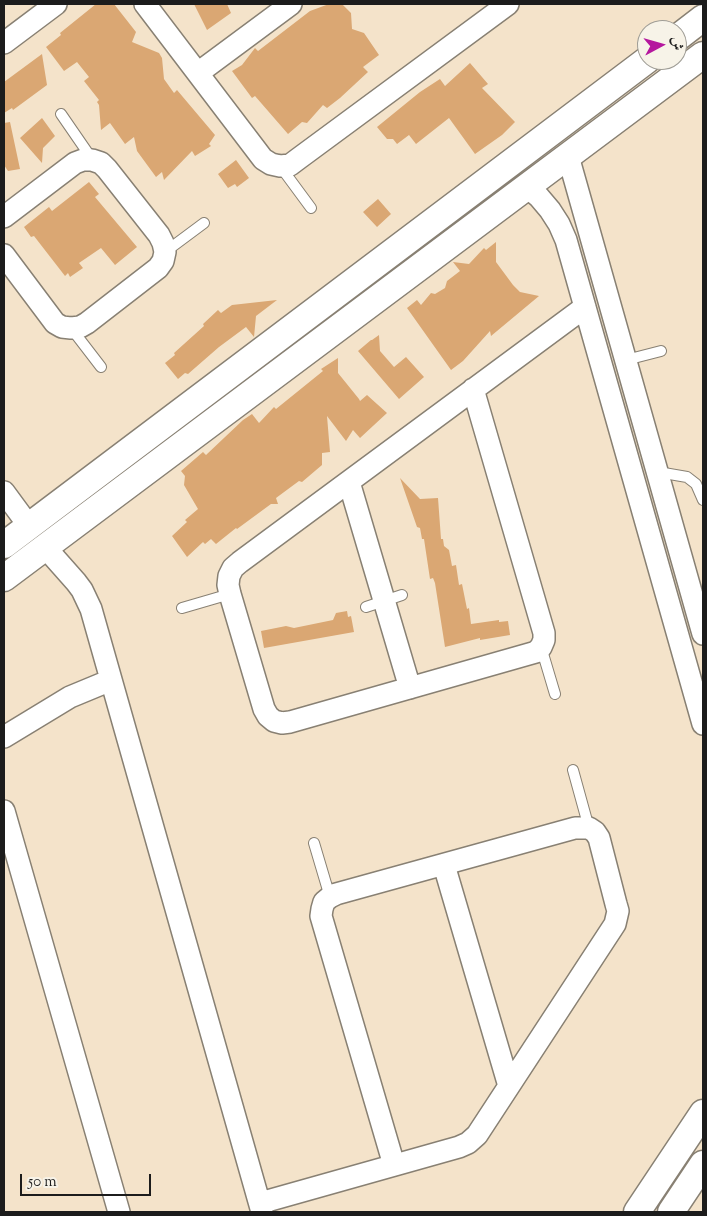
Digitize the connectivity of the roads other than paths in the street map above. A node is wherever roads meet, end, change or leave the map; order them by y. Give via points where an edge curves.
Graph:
1 (56, 4) edge
2 (145, 4) edge
3 (291, 4) edge
4 (508, 4) edge
5 (703, 18) edge
6 (687, 30) edge
7 (4, 43) edge
8 (703, 55) edge
9 (637, 68) edge
10 (643, 70) edge
11 (198, 73) junction
12 (653, 92) junction
13 (61, 114) dead end
14 (568, 156) junction
15 (92, 160) junction
16 (280, 166) junction
17 (527, 187) junction
18 (311, 208) dead end
19 (4, 217) edge
20 (204, 223) dead end
21 (418, 232) junction
22 (165, 252) junction
23 (4, 254) edge
24 (436, 255) junction
25 (585, 307) junction
26 (71, 328) junction
27 (661, 351) dead end
28 (626, 360) junction
29 (101, 367) dead end
30 (474, 389) junction
31 (130, 449) junction
32 (148, 470) junction
33 (658, 472) junction
34 (349, 482) junction
35 (4, 492) edge
36 (703, 500) edge
37 (29, 526) junction
38 (4, 545) edge
39 (45, 547) junction
40 (4, 578) edge
41 (230, 594) junction
42 (182, 608) dead end
43 (703, 634) edge
44 (541, 647) junction
45 (695, 662) edge
46 (111, 680) junction
47 (410, 688) junction
48 (555, 694) dead end
49 (703, 724) edge
50 (4, 737) edge
51 (573, 770) dead end
52 (4, 811) edge
53 (589, 828) junction
54 (314, 843) dead end
55 (444, 865) junction
56 (330, 897) junction
57 (509, 1086) junction
58 (703, 1113) edge
59 (703, 1164) edge
60 (394, 1165) junction
61 (261, 1208) edge
62 (119, 1212) edge
63 (637, 1212) edge
64 (671, 1212) edge

1 - 7 street
2 - 11 street
3 - 11 street
4 - 16 street via 298,160
5 - 6 street
8 - 12 street
9 - 21 street
10 - 12 street
11 - 16 street via 263,159
12 - 14 street
13 - 15 lane
14 - 17 street
14 - 28 street
15 - 19 street via 75,163
15 - 22 street via 101,163 113,176 159,235
16 - 18 lane
17 - 24 street
17 - 25 street via 539,197 559,224
20 - 22 lane
21 - 24 street
21 - 31 street
22 - 26 street via 158,268 88,323
23 - 26 street via 55,323
24 - 32 street
25 - 30 street
25 - 45 street
26 - 29 lane
27 - 28 lane
28 - 33 street
30 - 34 street
30 - 44 street via 544,633
31 - 32 street
31 - 37 street
32 - 39 street
33 - 36 lane via 682,475 692,480
33 - 43 street
34 - 41 street via 233,568 229,576
34 - 47 street
35 - 37 street
37 - 38 street
39 - 40 street
39 - 46 street via 76,582 87,600
41 - 42 lane
41 - 47 street via 264,709 274,721 290,722
44 - 47 street via 536,652
44 - 48 lane
45 - 49 street
46 - 50 street via 70,697
46 - 61 street
51 - 53 lane
52 - 62 street
53 - 55 street via 575,828
53 - 57 street via 599,838 617,918
54 - 56 lane
55 - 56 street
55 - 57 street
56 - 60 street via 324,902 321,916
57 - 60 street via 477,1135 468,1143
58 - 63 street
59 - 64 street
60 - 61 street

